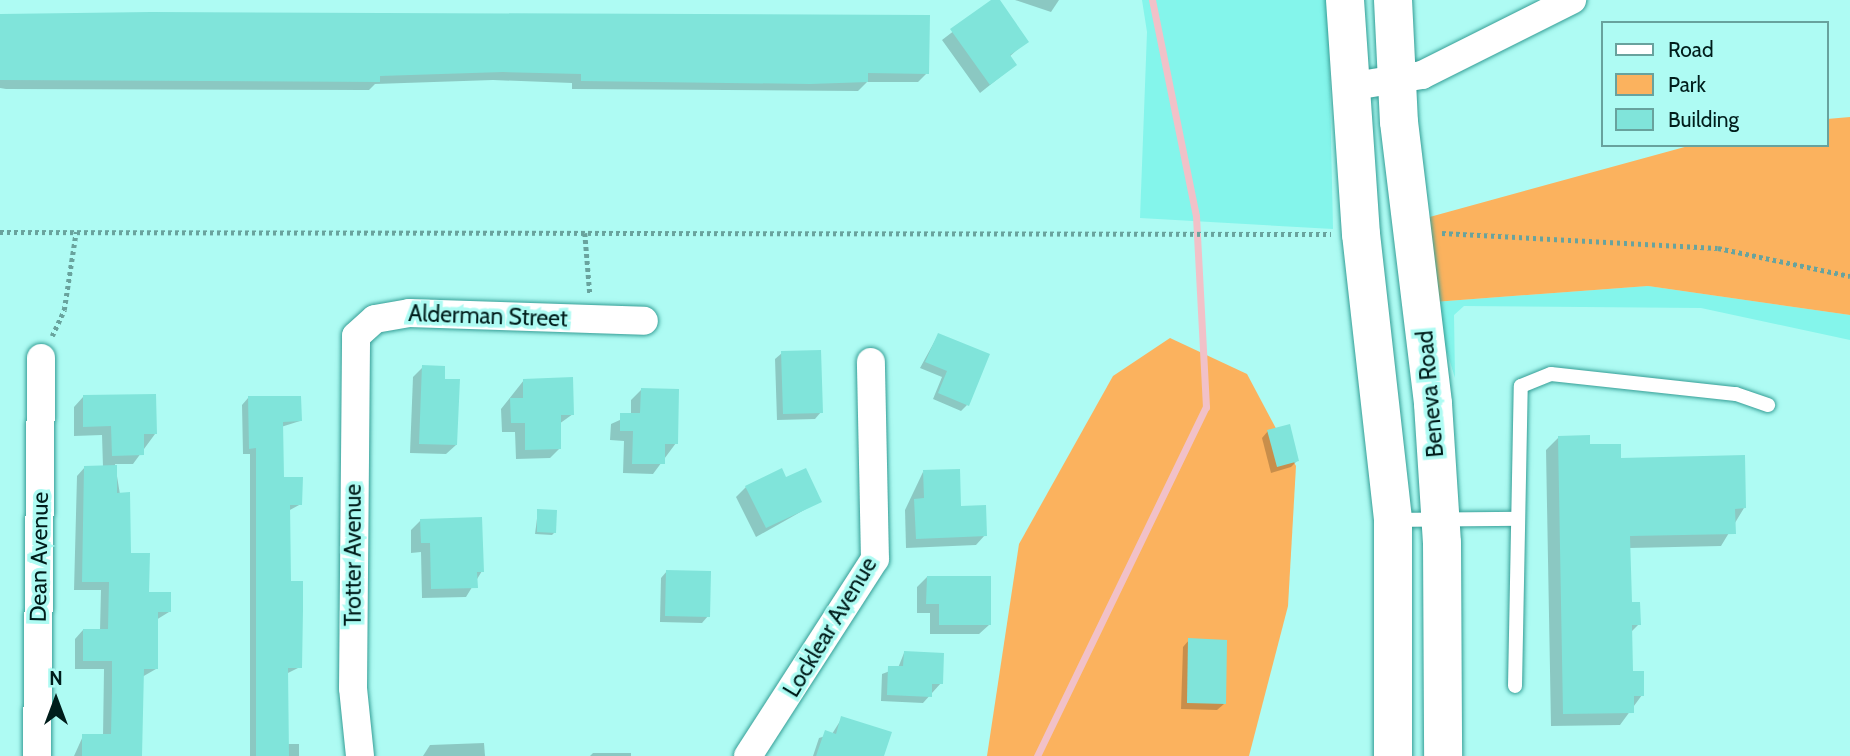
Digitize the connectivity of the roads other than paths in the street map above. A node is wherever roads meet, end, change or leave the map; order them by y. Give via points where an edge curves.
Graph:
1 (1572, 0) edge
2 (1393, 17) edge
3 (1345, 18) edge
4 (1396, 80) junction
5 (1348, 87) junction
6 (644, 321) dead end
7 (353, 353) joint
8 (41, 358) road end
9 (871, 362) dead end
10 (1768, 405) dead end
11 (1516, 519) junction
12 (1393, 520) junction
13 (1441, 520) junction
14 (1515, 686) dead end
15 (37, 756) edge
16 (360, 756) edge
17 (748, 756) edge
18 (1393, 756) edge
19 (1443, 756) edge

1 - 4 street via 1422,75
2 - 4 main road, Beneva Road
3 - 5 main road, Beneva Road
4 - 5 street
4 - 13 main road, Beneva Road
5 - 12 main road, Beneva Road
6 - 7 street, Alderman Street via 390,314 363,328
7 - 16 street, Trotter Avenue via 353,688
8 - 15 street, Dean Avenue
9 - 17 street, Locklear Avenue via 875,559
10 - 11 lane via 1723,393 1552,374 1530,379 1517,402
11 - 13 lane
11 - 14 lane
12 - 13 lane
12 - 18 main road, Beneva Road
13 - 19 main road, Beneva Road

